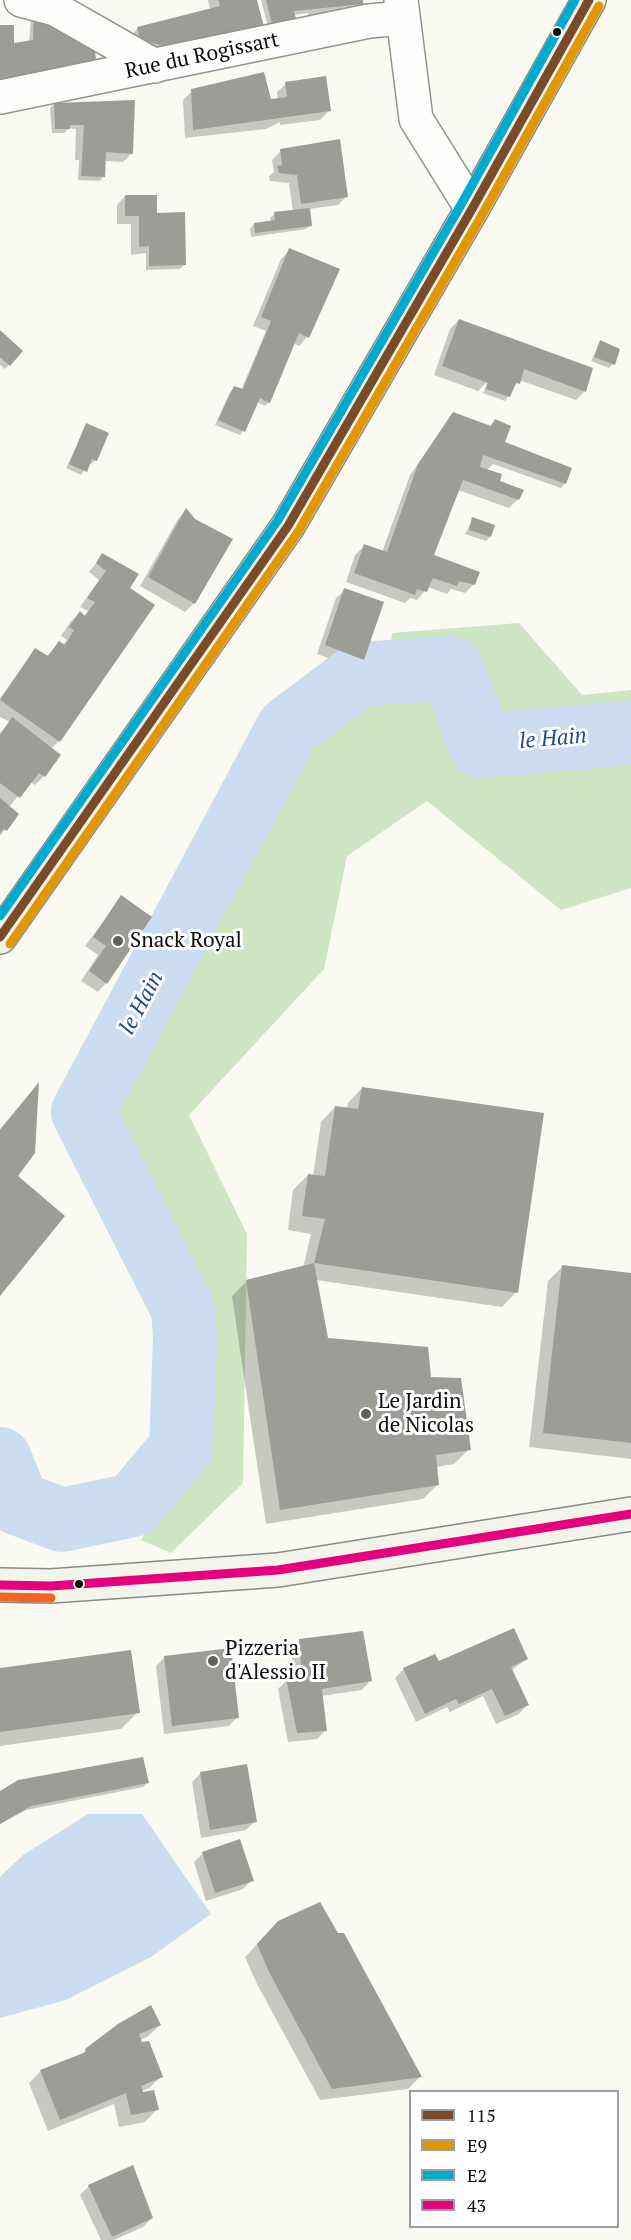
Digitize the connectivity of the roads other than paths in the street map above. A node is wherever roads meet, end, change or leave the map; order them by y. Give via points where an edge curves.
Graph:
1 (21, 0) edge
2 (588, 0) edge
3 (402, 9) edge
4 (155, 66) junction
5 (0, 97) edge
6 (472, 209) junction
7 (0, 937) edge
8 (631, 1514) edge
9 (0, 1585) edge

1 - 4 street via 55,9
2 - 6 main road
3 - 4 street, Rue du Rogissart via 369,21
3 - 6 street via 416,119
4 - 5 street, Rue du Rogissart
6 - 7 main road via 288,526
8 - 9 main road via 278,1570 51,1586

